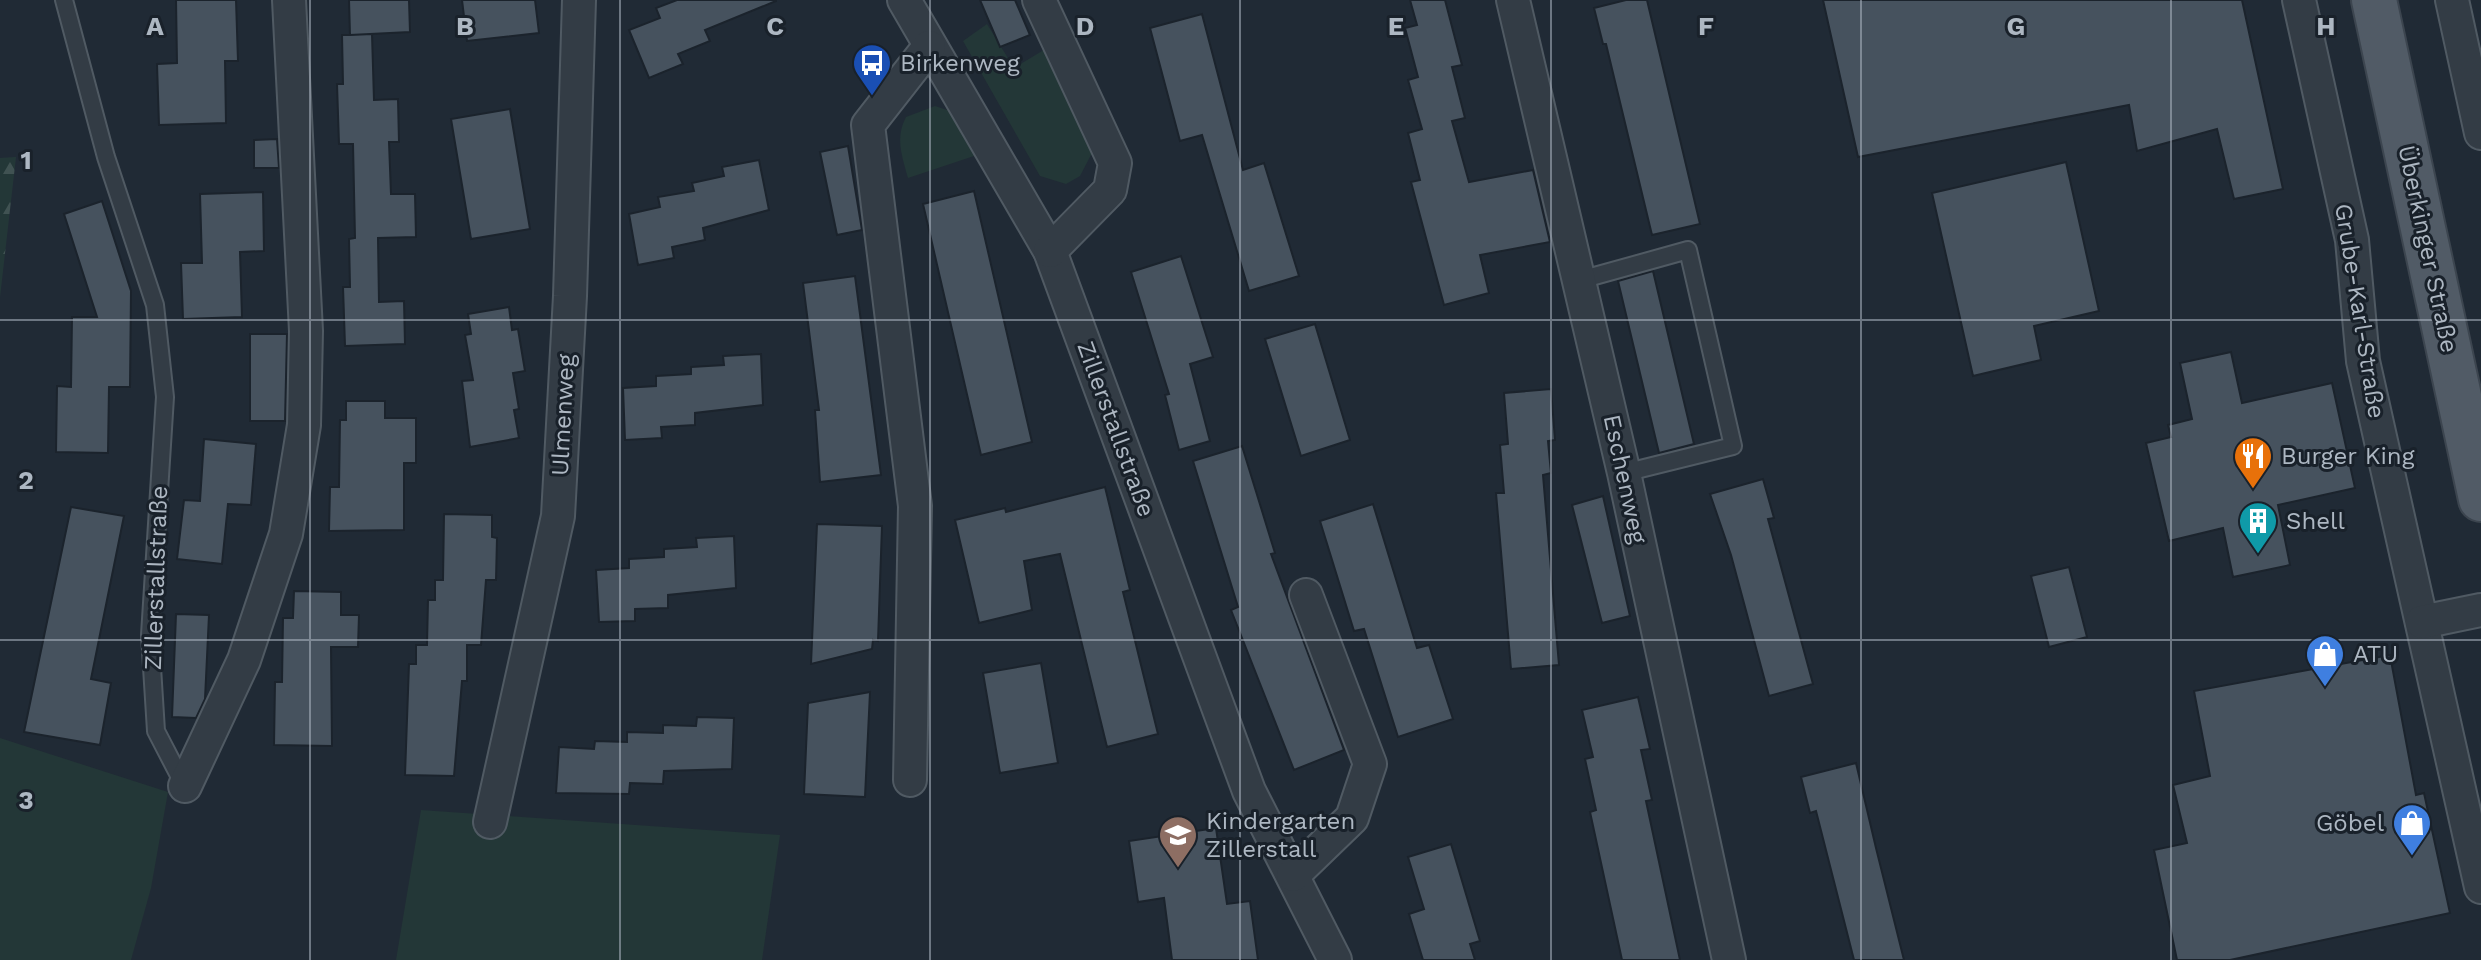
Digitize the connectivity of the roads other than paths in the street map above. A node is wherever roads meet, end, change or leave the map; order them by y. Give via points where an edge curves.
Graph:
1 (64, 0) edge
2 (289, 0) edge
3 (579, 0) edge
4 (904, 0) edge
5 (1039, 0) edge
6 (1513, 0) edge
7 (2299, 0) edge
8 (2374, 0) edge
9 (2452, 0) edge
10 (929, 47) junction
11 (2481, 133) edge
12 (1050, 251) junction
13 (1580, 280) junction
14 (1624, 473) junction
15 (2481, 499) edge
16 (1306, 595) dead end
17 (2481, 610) edge
18 (2422, 622) junction
19 (910, 780) dead end
20 (185, 786) joint
21 (490, 822) dead end
22 (1293, 875) junction
23 (2481, 887) edge
24 (1335, 960) edge
25 (1729, 960) edge

1 - 20 lane, Zillerstallstraße via 106,157 155,305 165,397 150,635 156,731
2 - 20 street, Zillerstallstraße via 306,331 304,425 282,548 244,660
3 - 21 street, Ulmenweg via 558,516
4 - 10 street, Zillerstallstraße
5 - 12 street via 1115,163 1110,190
6 - 13 street, Eschenweg
7 - 18 street, Grube-Karl-Straße via 2352,240 2363,361
8 - 15 main road, Überkinger Straße
9 - 11 street
10 - 12 street, Zillerstallstraße
10 - 19 street via 868,125 915,506
12 - 22 street, Zillerstallstraße via 1249,791
13 - 14 street, Eschenweg
13 - 14 lane via 1688,250 1730,431 1733,446
14 - 25 street, Eschenweg
16 - 22 street via 1370,764 1352,818
17 - 18 street
18 - 23 street, Grube-Karl-Straße
22 - 24 street, Zillerstallstraße

